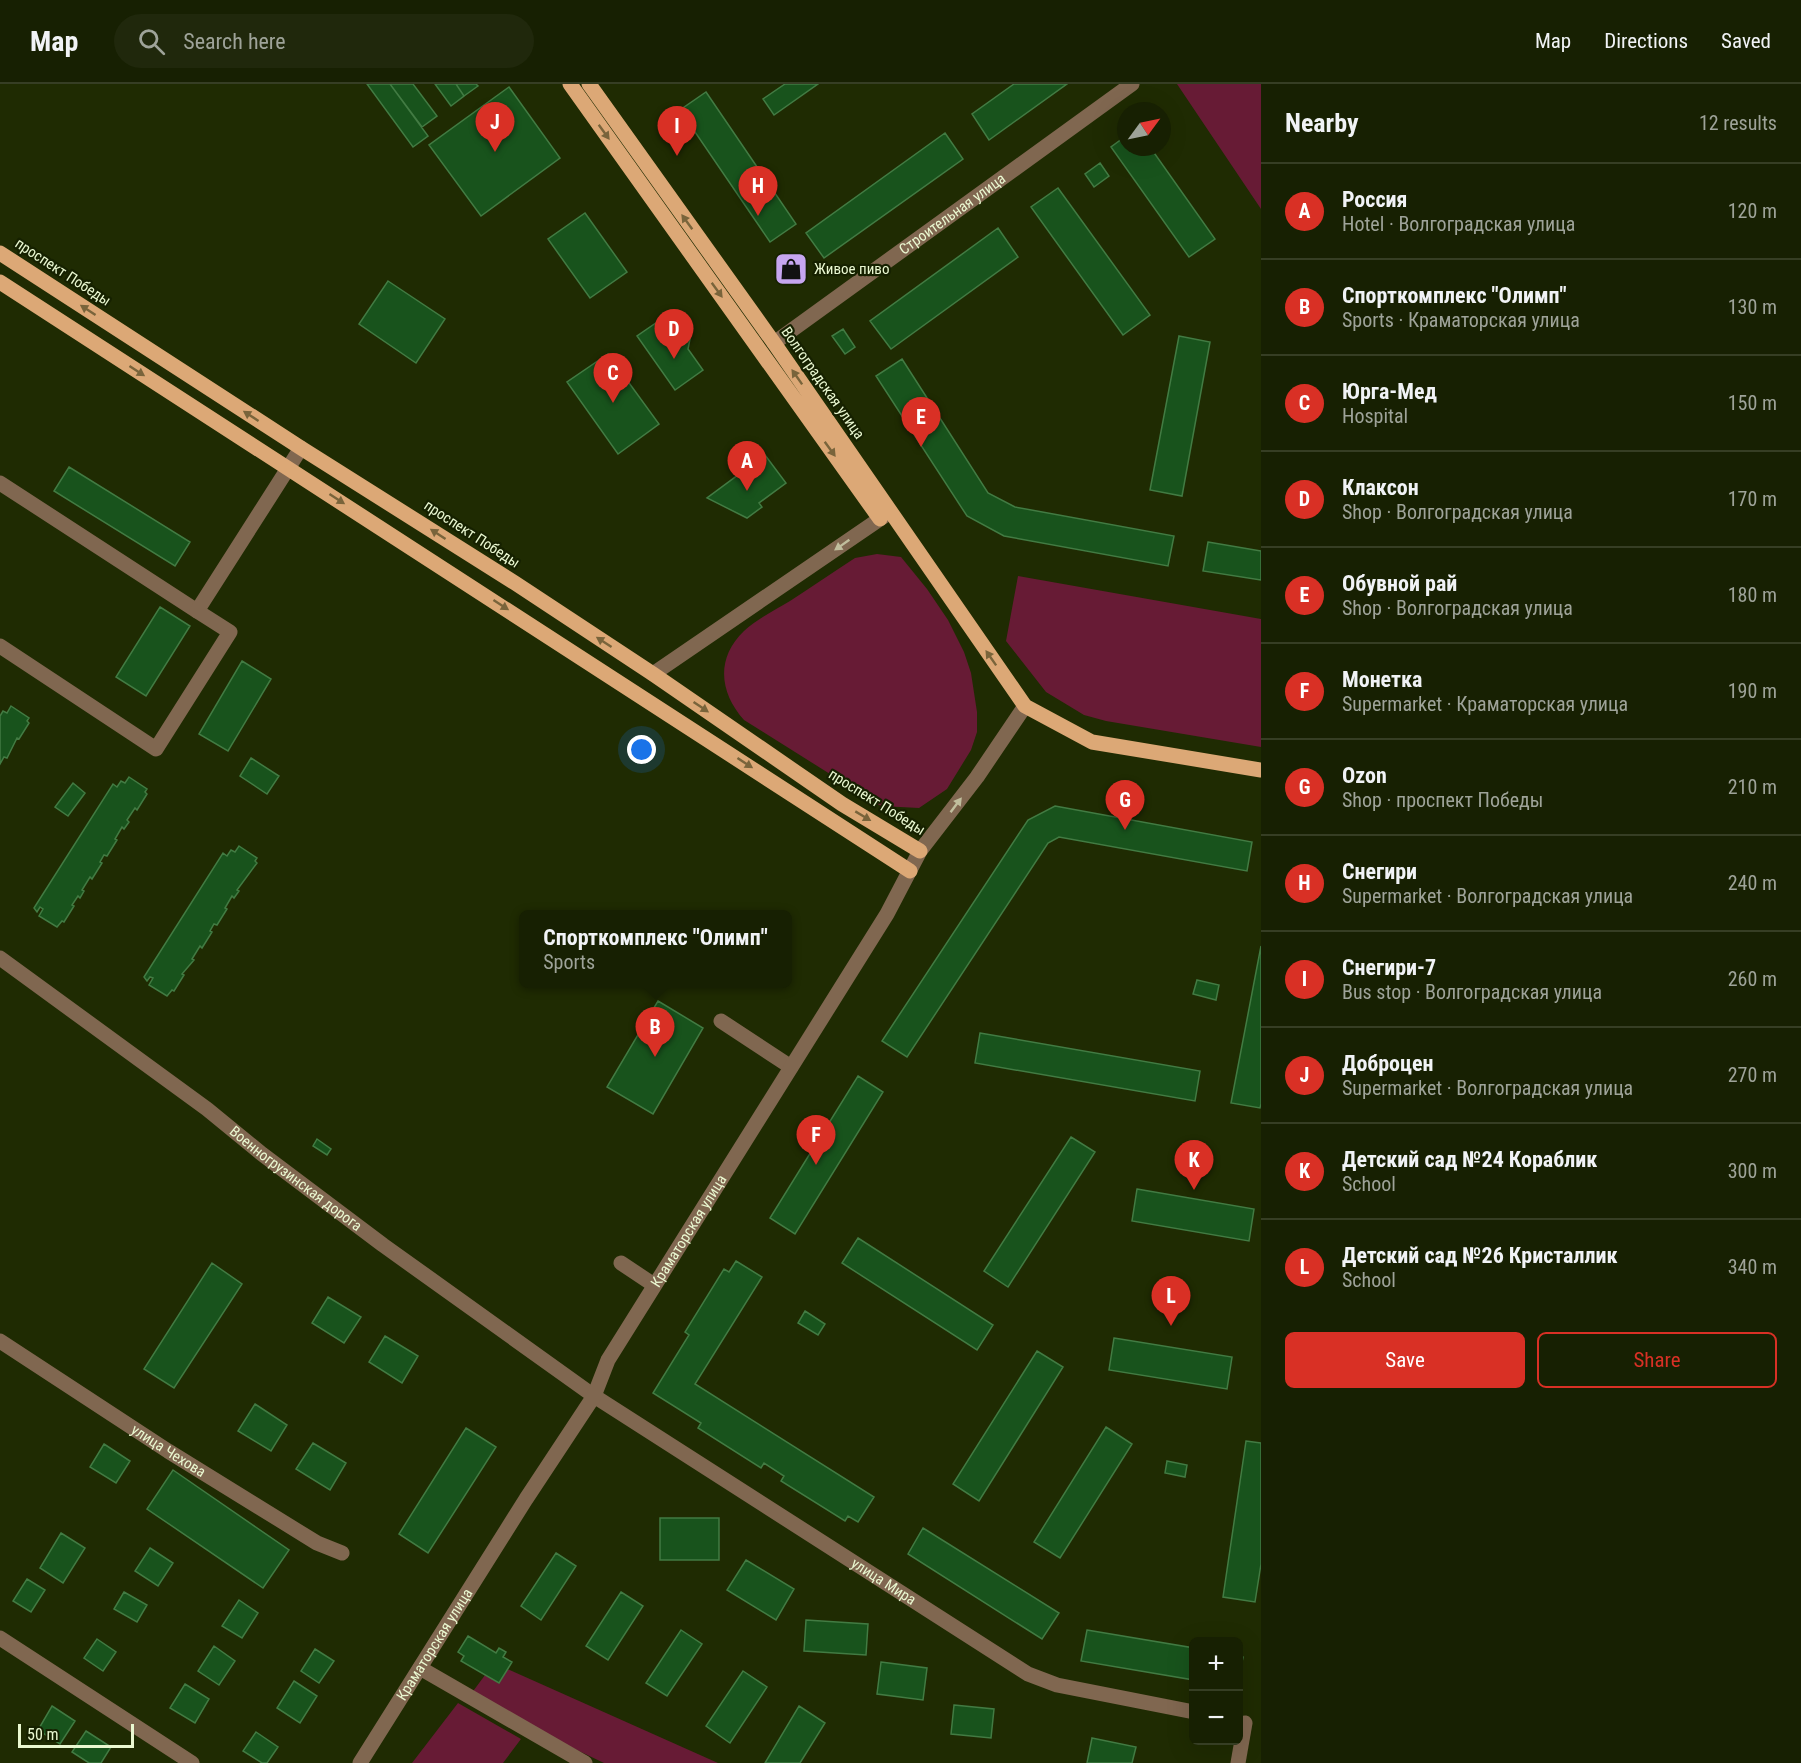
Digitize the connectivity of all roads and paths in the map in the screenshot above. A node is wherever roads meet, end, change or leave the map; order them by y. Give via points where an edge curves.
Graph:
1 (570, 84) edge
2 (589, 84) edge
3 (1132, 84) edge
4 (0, 253) edge
5 (0, 282) edge
6 (774, 343) junction
7 (300, 448) junction
8 (288, 468) junction
9 (0, 483) edge
10 (885, 515) junction
11 (197, 611) junction
12 (0, 646) edge
13 (653, 674) junction
14 (643, 697) junction
15 (1024, 706) junction
16 (1261, 770) edge
17 (920, 851) junction
18 (910, 871) junction
19 (0, 958) edge
20 (721, 1021) dead end
21 (791, 1068) junction
22 (621, 1263) dead end
23 (654, 1285) junction
24 (0, 1341) edge
25 (594, 1396) junction
26 (342, 1553) dead end
27 (0, 1638) edge
28 (420, 1668) junction
29 (1189, 1711) edge
30 (1243, 1722) edge
31 (1261, 1725) edge
32 (1240, 1745) edge
33 (192, 1763) edge
34 (360, 1763) edge
35 (585, 1763) edge
36 (1238, 1763) edge

1 -> 10 main road
6 -> 2 main road, Волгоградская улица
3 - 6 street, Строительная улица
7 -> 4 main road, проспект Победы
5 -> 8 main road
10 -> 6 main road, Волгоградская улица
7 - 8 street
13 -> 7 main road, проспект Победы
8 - 11 street
8 -> 14 main road
9 - 11 street
10 -> 13 street
15 -> 10 main road, Волгоградская улица
11 - 12 street via 230,632 156,749
13 - 14 main road
13 -> 17 main road, проспект Победы via 842,804
14 -> 18 main road
15 - 16 main road via 1092,742
17 -> 15 street, Краматорская улица via 977,777
17 - 18 street, Краматорская улица
18 - 21 street, Краматорская улица
19 - 25 street, Военногрузинская дорога via 384,1245
20 - 21 street
21 - 23 street, Краматорская улица
22 - 23 street
23 - 25 street, Краматорская улица via 608,1360
24 - 26 street, улица Чехова via 317,1543
25 - 28 street, Краматорская улица
25 - 29 street, улица Мира via 1028,1674 1057,1685
27 - 33 street
28 - 34 street, Краматорская улица
28 - 35 street
30 - 31 street
32 - 36 street

